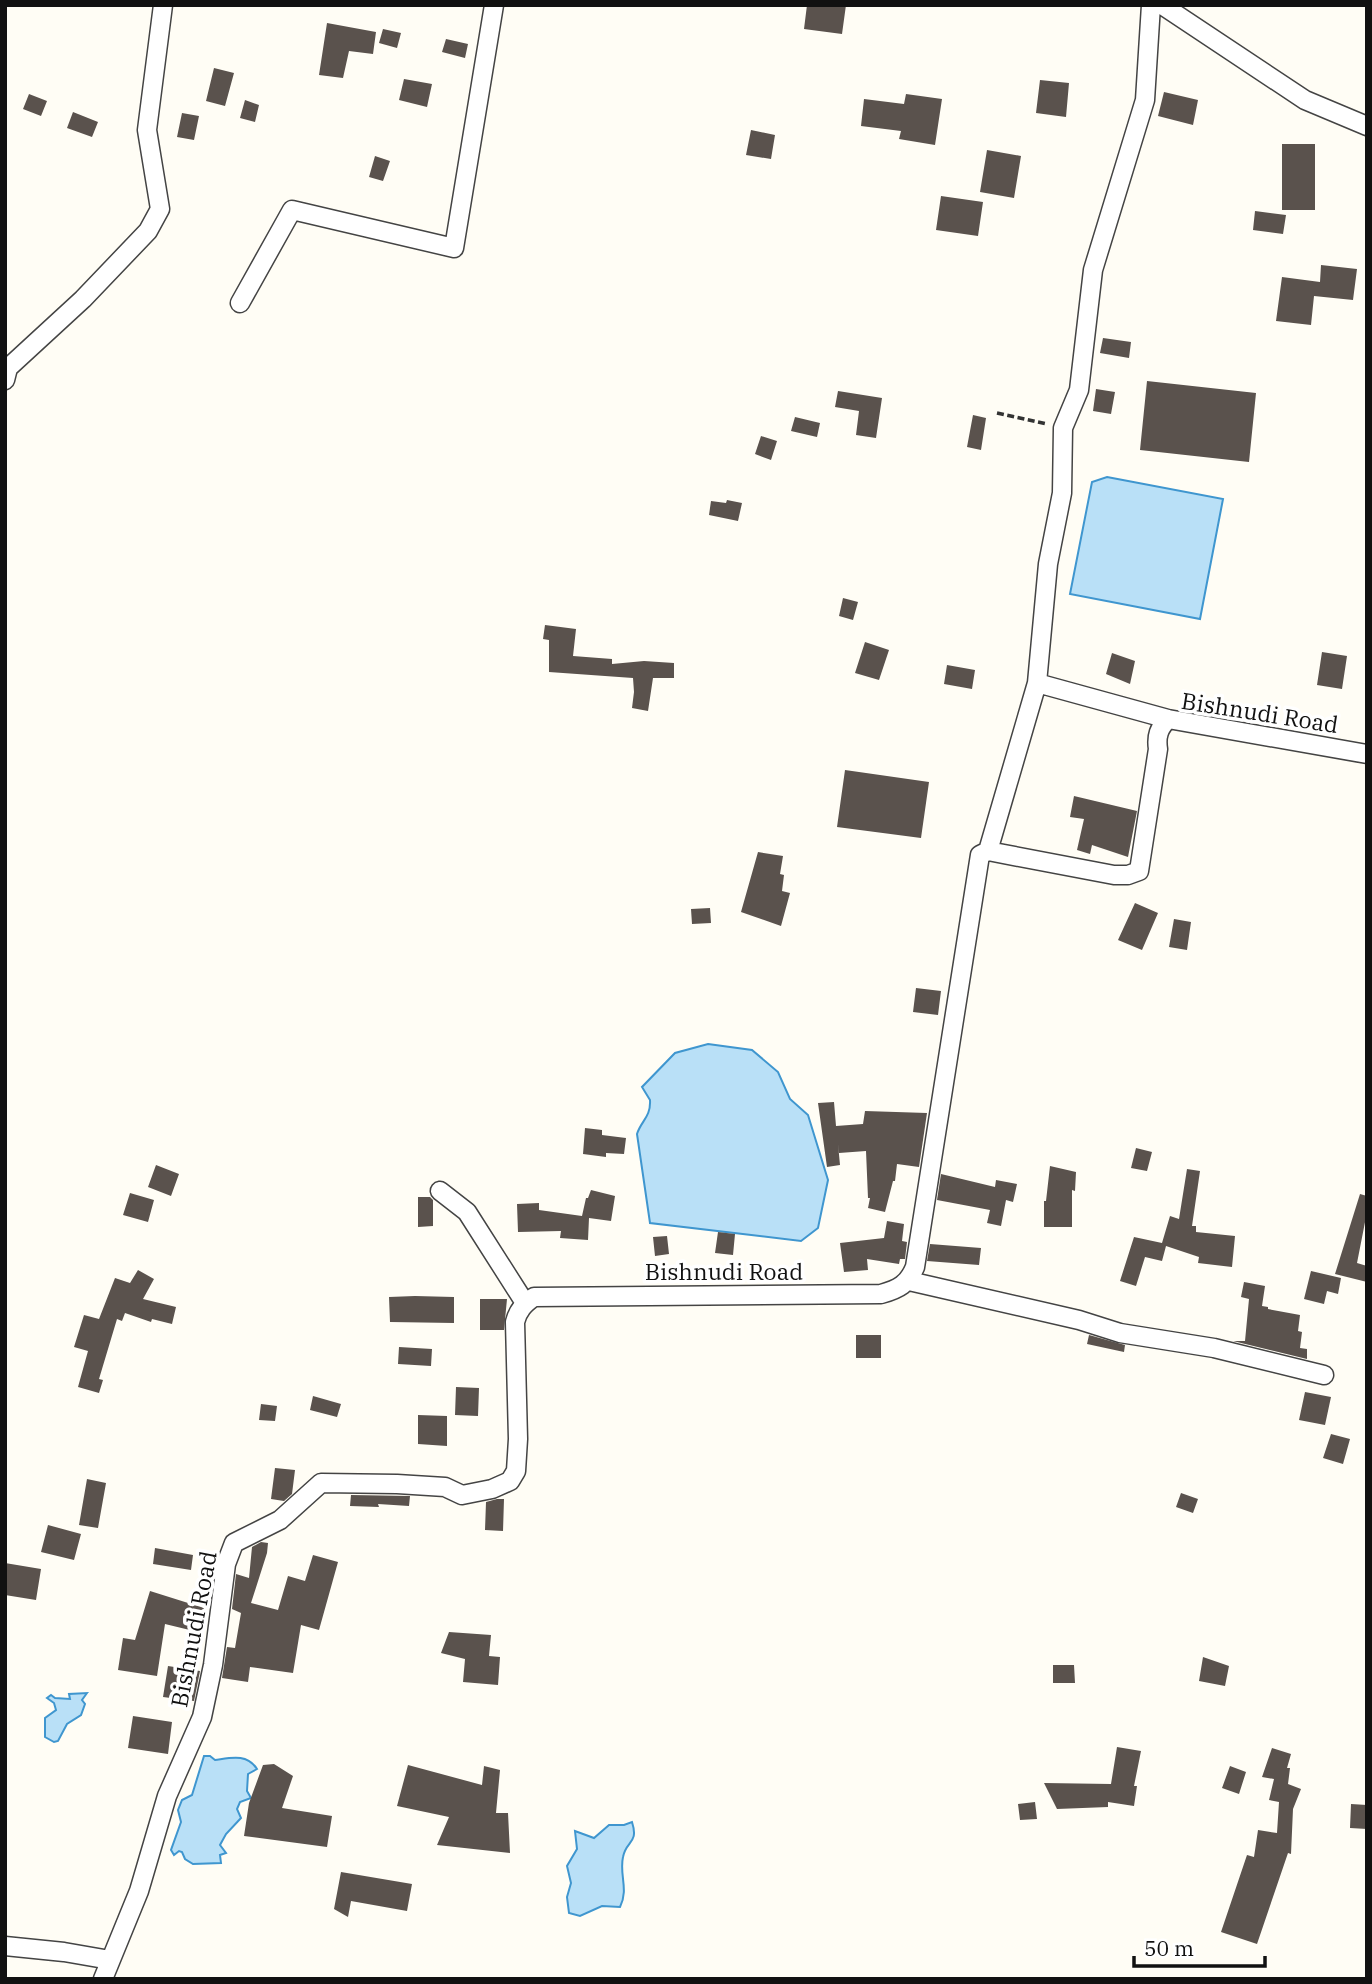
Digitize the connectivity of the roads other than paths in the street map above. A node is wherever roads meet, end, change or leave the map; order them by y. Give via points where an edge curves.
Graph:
1 (163, 5) edge
2 (494, 5) edge
3 (1152, 5) edge
4 (1163, 5) edge
5 (1367, 126) edge
6 (240, 303) dead end
7 (5, 380) edge
8 (1037, 683) junction
9 (1168, 719) junction
10 (1367, 754) edge
11 (988, 851) junction
12 (440, 1191) dead end
13 (909, 1281) junction
14 (525, 1303) junction
15 (1324, 1375) dead end
16 (5, 1946) edge
17 (110, 1961) junction
18 (103, 1979) edge

1 - 7 street via 147,130 160,209 148,231 8,368
2 - 6 street via 454,248 292,210
3 - 8 street via 1145,100 1093,270 1079,390 1063,428 1062,493 1048,564
4 - 5 street via 1305,100
8 - 9 street
8 - 11 street
9 - 10 street, Bishnudi Road
9 - 11 street, Bishnudi Road via 1157,739 1139,871 1114,874
11 - 13 street via 980,855 977,867 946,1079
12 - 14 street via 467,1212
13 - 14 street, Bishnudi Road via 881,1294 534,1297
13 - 15 street via 1120,1333 1214,1348
14 - 17 street, Bishnudi Road via 515,1322 518,1439 516,1471 510,1481 462,1495 445,1487 321,1483 280,1520 234,1543 226,1564 202,1717 167,1796 139,1891
16 - 17 street
17 - 18 street, Bishnudi Road

